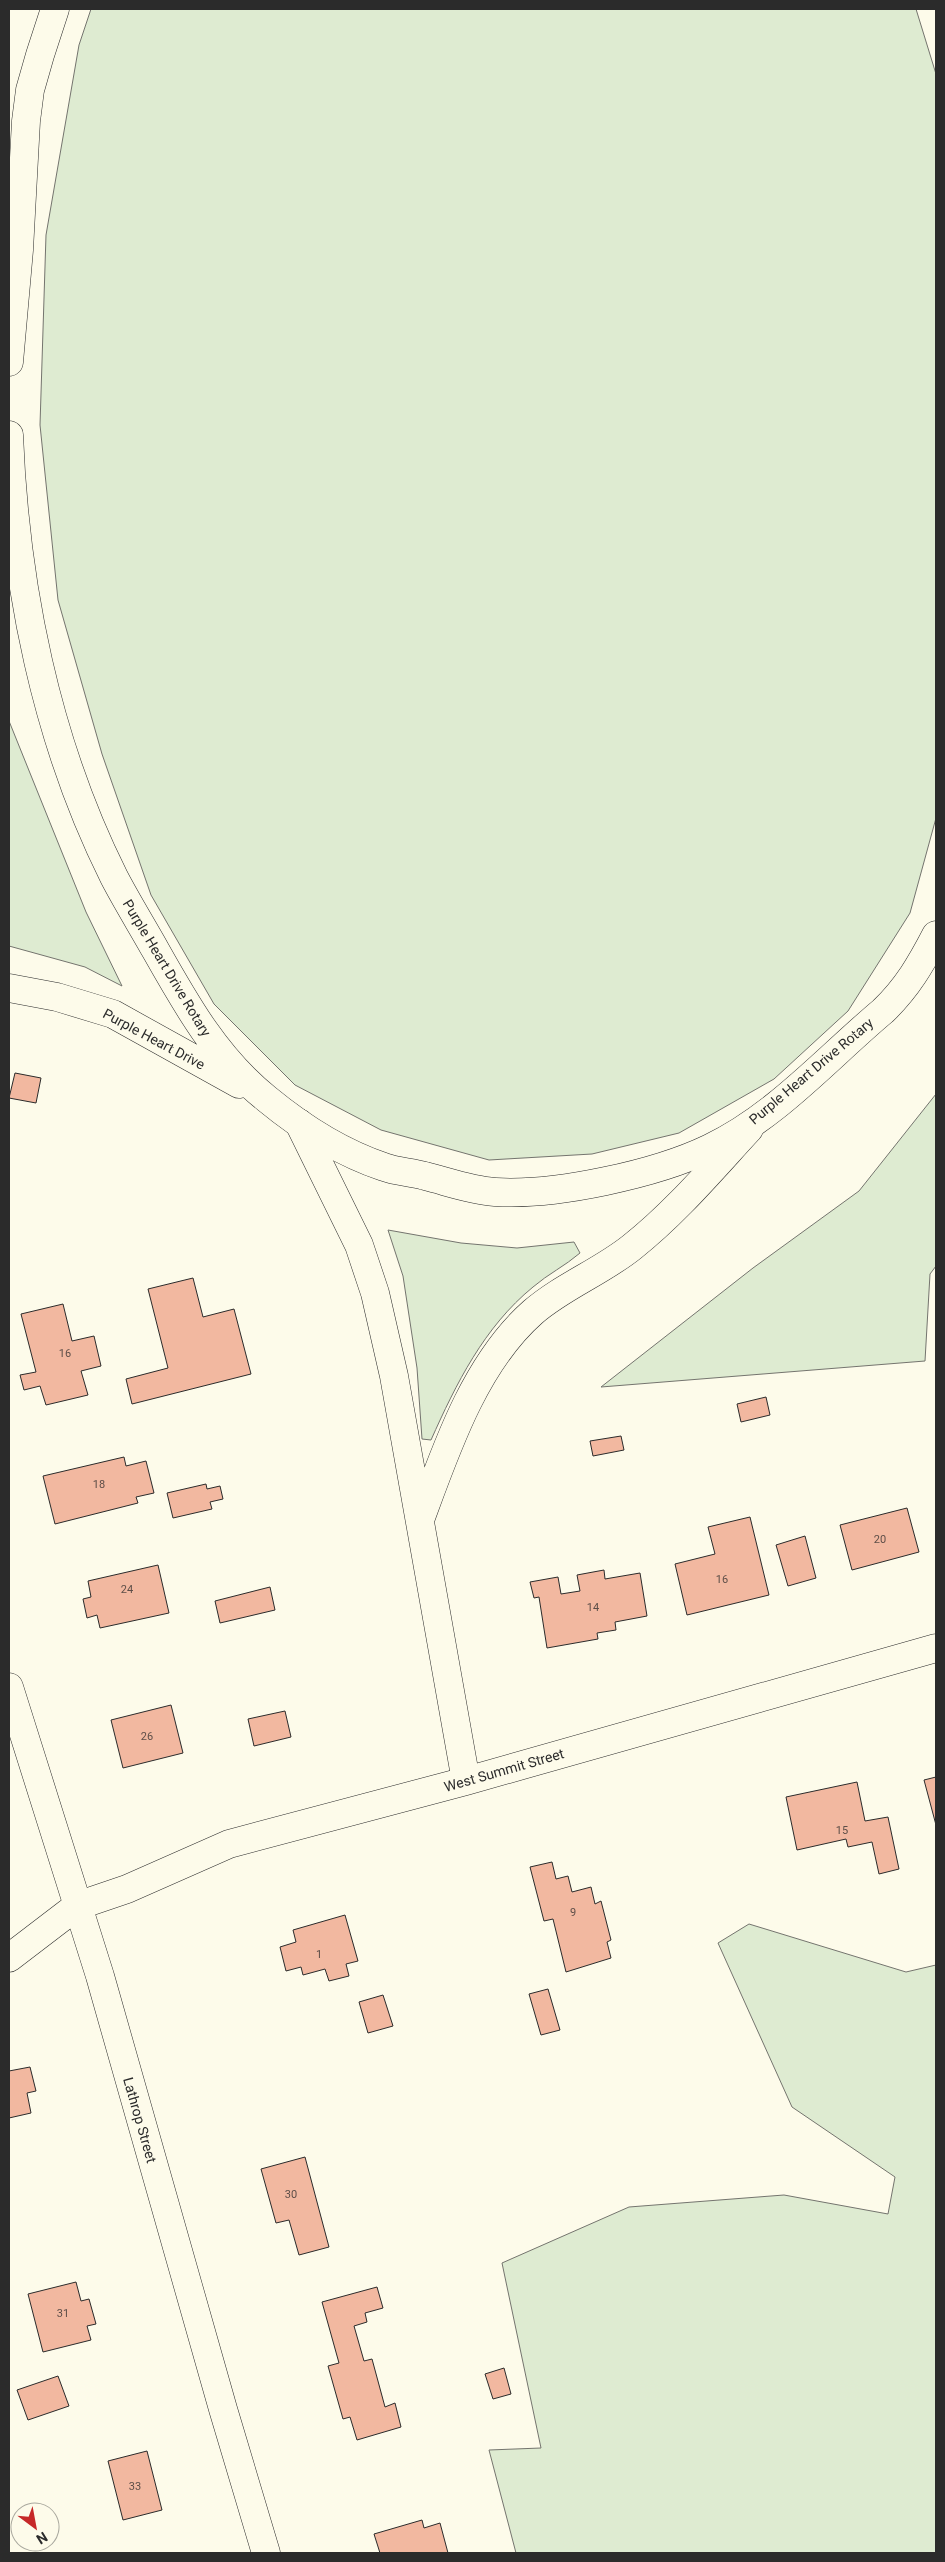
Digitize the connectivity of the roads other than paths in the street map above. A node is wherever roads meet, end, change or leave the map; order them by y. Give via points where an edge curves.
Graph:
1 (55, 9) edge
2 (9, 362) edge
3 (9, 435) edge
4 (15, 532) junction
5 (9, 568) edge
6 (934, 941) edge
7 (9, 988) edge
8 (265, 1098) junction
9 (761, 1116) junction
10 (299, 1123) junction
11 (420, 1522) junction
12 (936, 1648) edge
13 (9, 1688) edge
14 (466, 1781) junction
15 (77, 1906) junction
16 (9, 1958) edge
17 (266, 2553) edge

1 - 2 street via 37,64 26,121
3 - 4 street, Purple Heart Drive Rotary
4 - 5 street
4 - 8 street, Purple Heart Drive Rotary via 23,588 46,692 81,803 103,853 196,1020 233,1067
6 - 9 street, Purple Heart Drive Rotary via 902,992
7 - 8 street, Purple Heart Drive via 57,997 113,1014
8 - 10 street, Purple Heart Drive Rotary
9 - 10 street, Purple Heart Drive Rotary via 710,1148 658,1167 573,1187 498,1192 387,1168 340,1148
9 - 11 street via 676,1206 631,1248 533,1312 505,1344 460,1416
10 - 11 street via 354,1236 370,1277 391,1361
11 - 14 street
12 - 14 street, West Summit Street
13 - 15 street, Lathrop Street
14 - 15 street, West Summit Street via 229,1844
15 - 16 street, West Summit Street
15 - 17 street, Lathrop Street

